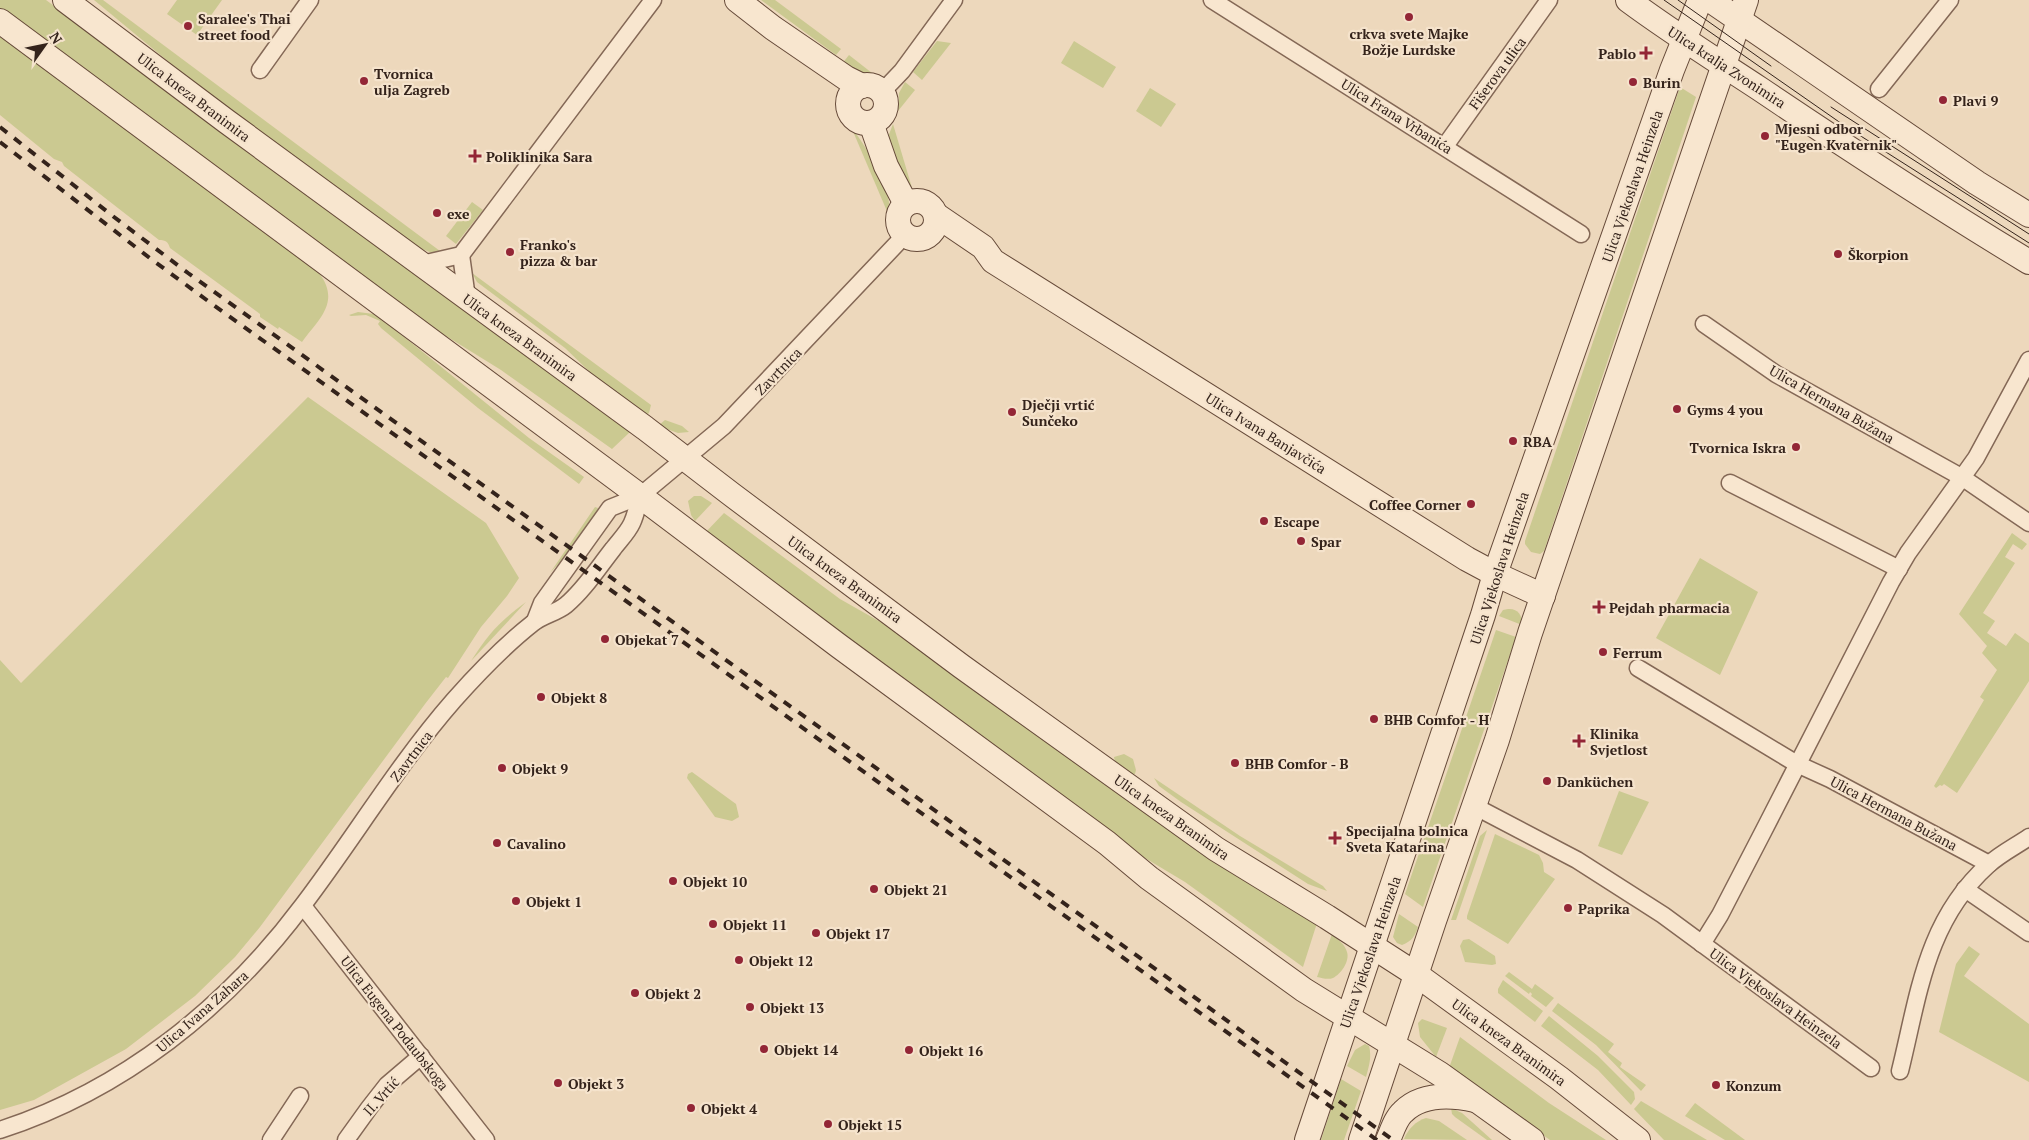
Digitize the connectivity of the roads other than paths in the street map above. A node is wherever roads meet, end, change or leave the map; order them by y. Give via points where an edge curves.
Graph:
1 (65, 0) edge
2 (310, 0) edge
3 (653, 0) edge
4 (738, 0) edge
5 (954, 0) edge
6 (1212, 0) edge
7 (1549, 0) edge
8 (1628, 0) edge
9 (1700, 0) edge
10 (1710, 0) edge
11 (1950, 0) edge
12 (1742, 10) edge
13 (0, 21) edge
14 (1684, 40) junction
15 (1723, 65) junction
16 (260, 70) dead end
17 (1879, 89) dead end
18 (864, 94) junction
19 (871, 123) junction
20 (1445, 146) junction
21 (906, 204) junction
22 (2029, 215) edge
23 (923, 229) junction
24 (1581, 234) dead end
25 (461, 255) junction
26 (2029, 262) edge
27 (422, 264) junction
28 (467, 298) junction
29 (1704, 324) dead end
30 (2029, 360) edge
31 (685, 459) junction
32 (1963, 478) junction
33 (1730, 483) dead end
34 (640, 496) junction
35 (2029, 522) edge
36 (1899, 569) junction
37 (1495, 574) junction
38 (1543, 596) junction
39 (535, 621) junction
40 (1638, 668) dead end
41 (1797, 764) junction
42 (1474, 806) junction
43 (2029, 837) edge
44 (1989, 864) junction
45 (1965, 889) junction
46 (303, 906) junction
47 (2029, 933) edge
48 (1702, 944) junction
49 (1372, 946) junction
50 (1417, 975) junction
51 (1348, 1016) junction
52 (1394, 1045) junction
53 (421, 1056) junction
54 (1871, 1068) dead end
55 (1900, 1071) dead end
56 (300, 1096) dead end
57 (1477, 1100) junction
58 (0, 1130) edge
59 (271, 1140) edge
60 (346, 1140) edge
61 (486, 1140) edge
62 (1307, 1140) edge
63 (1362, 1140) edge
64 (1388, 1140) edge
65 (1532, 1140) edge
66 (1638, 1140) edge

1 - 27 main road, Ulica kneza Branimira
2 - 16 street
3 - 25 street
4 - 18 main road via 773,28 795,53
5 - 18 street via 902,71
6 - 20 street, Ulica Frana Vrbanića
7 - 20 street, Fišerova ulica
8 - 14 main road, Ulica kralja Zvonimira
9 - 14 main road, Ulica Vjekoslava Heinzela
10 - 12 main road
11 - 17 street
12 - 15 main road
12 - 22 main road via 1977,183
13 - 34 main road
14 - 15 main road, Ulica kralja Zvonimira
14 - 37 main road, Ulica Vjekoslava Heinzela
15 - 26 main road, Ulica kralja Zvonimira via 1950,215
15 - 38 main road
18 - 19 main road via 850,112 856,120
18 - 19 main road via 886,100 885,112
19 - 21 main road via 886,166
20 - 24 street, Ulica Frana Vrbanića
21 - 23 main road via 911,201 929,205
21 - 23 main road via 897,219 899,228
23 - 31 street, Zavrtnica via 736,414
23 - 37 main road, Ulica Ivana Banjavčića via 976,258 993,261
25 - 27 street
25 - 28 street
27 - 28 main road, Ulica kneza Branimira
28 - 31 main road, Ulica kneza Branimira
29 - 32 street, Ulica Hermana Bužana via 1776,374
30 - 32 street
31 - 34 street, Zavrtnica
31 - 49 main road, Ulica kneza Branimira via 1147,801 1216,849
32 - 35 street, Ulica Hermana Bužana
32 - 36 street
33 - 36 street
34 - 39 street, Zavrtnica via 610,508 542,603
34 - 39 street, Zavrtnica via 632,525 584,586 555,613
34 - 51 main road via 1107,843 1149,878 1304,990
36 - 41 street
37 - 38 main road, Ulica Ivana Banjavčića
37 - 49 main road, Ulica Vjekoslava Heinzela
38 - 42 main road
39 - 46 street, Zavrtnica via 454,700 392,780
40 - 41 street, Ulica Hermana Bužana
41 - 44 street, Ulica Hermana Bužana
41 - 48 street via 1755,849
42 - 48 street, Ulica Vjekoslava Heinzela via 1577,860
42 - 50 main road
43 - 44 street
44 - 45 street
45 - 47 street
45 - 55 street via 1938,930 1927,959
46 - 53 street, Ulica Eugena Podaubskoga
46 - 58 street, Ulica Ivana Zahara via 251,968 160,1049 55,1109
48 - 54 street, Ulica Vjekoslava Heinzela
49 - 50 main road, Ulica kneza Branimira
49 - 51 main road, Ulica Vjekoslava Heinzela
50 - 52 main road
50 - 66 main road, Ulica kneza Branimira
51 - 52 main road
51 - 62 main road, Ulica Vjekoslava Heinzela
52 - 57 main road
52 - 63 main road
53 - 60 street, II. Vrtić via 387,1085
53 - 61 street, Ulica Eugena Podaubskoga
56 - 59 street
57 - 64 main road via 1444,1096 1420,1101 1402,1112
57 - 65 main road

